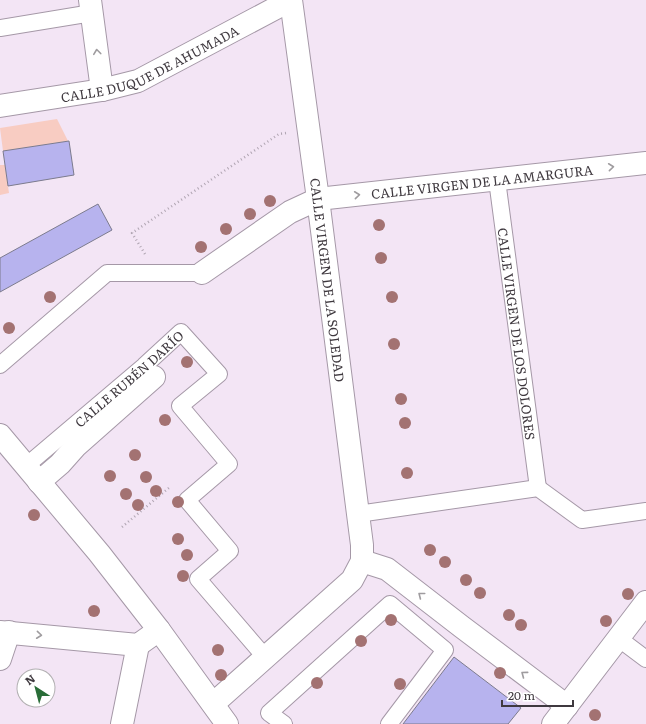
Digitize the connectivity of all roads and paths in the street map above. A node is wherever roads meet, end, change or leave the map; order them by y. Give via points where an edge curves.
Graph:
1 (291, 0) edge
2 (91, 7) edge
3 (0, 28) edge
4 (102, 90) junction
5 (0, 106) edge
6 (309, 129) junction
7 (646, 163) edge
8 (497, 180) junction
9 (318, 199) junction
10 (145, 273) junction
11 (202, 273) joint
12 (0, 365) edge
13 (154, 377) dead end
14 (0, 435) edge
15 (32, 474) junction
16 (538, 488) junction
17 (646, 511) edge
18 (358, 514) junction
19 (362, 561) junction
20 (646, 602) edge
21 (159, 630) junction
22 (4, 632) edge
23 (618, 638) junction
24 (138, 645) junction
25 (265, 657) junction
26 (0, 659) edge
27 (646, 659) edge
28 (213, 704) junction
29 (567, 706) junction
30 (122, 724) edge
31 (227, 724) edge
32 (284, 724) edge
33 (389, 724) edge
34 (553, 724) edge

1 - 4 street, CALLE DUQUE DE AHUMADA via 138,81
1 - 6 street, CALLE VIRGEN DE LA SOLEDAD
2 - 3 street
4 -> 2 street
4 - 5 street, CALLE DUQUE DE AHUMADA
6 - 9 street, CALLE VIRGEN DE LA SOLEDAD
6 - 10 path via 279,134 132,233 147,258
8 -> 7 street, CALLE VIRGEN DE LA AMARGURA
9 -> 8 street, CALLE VIRGEN DE LA AMARGURA
8 - 16 street, CALLE VIRGEN DE LOS DOLORES
9 - 11 street via 290,212
9 - 18 street, CALLE VIRGEN DE LA SOLEDAD
10 - 11 street
10 - 12 street via 106,273
13 - 15 street, CALLE RUBÉN DARÍO via 76,446 60,464
14 - 15 street
15 - 21 street via 99,553
15 - 25 street, CALLE RUBÉN DARÍO via 181,332 218,374 180,406 229,464 187,500 230,551 198,579
16 - 17 street via 582,520
16 - 18 street
18 - 19 street, CALLE VIRGEN DE LA SOLEDAD
19 - 25 street via 352,580
29 -> 19 street via 387,569
20 - 23 street
21 - 24 street
21 - 28 street
22 -> 24 street
22 - 26 street
23 - 27 street
23 - 29 street
24 - 30 street
25 - 28 street
28 - 31 street
29 - 34 street
32 - 33 street via 269,712 390,604 445,650

